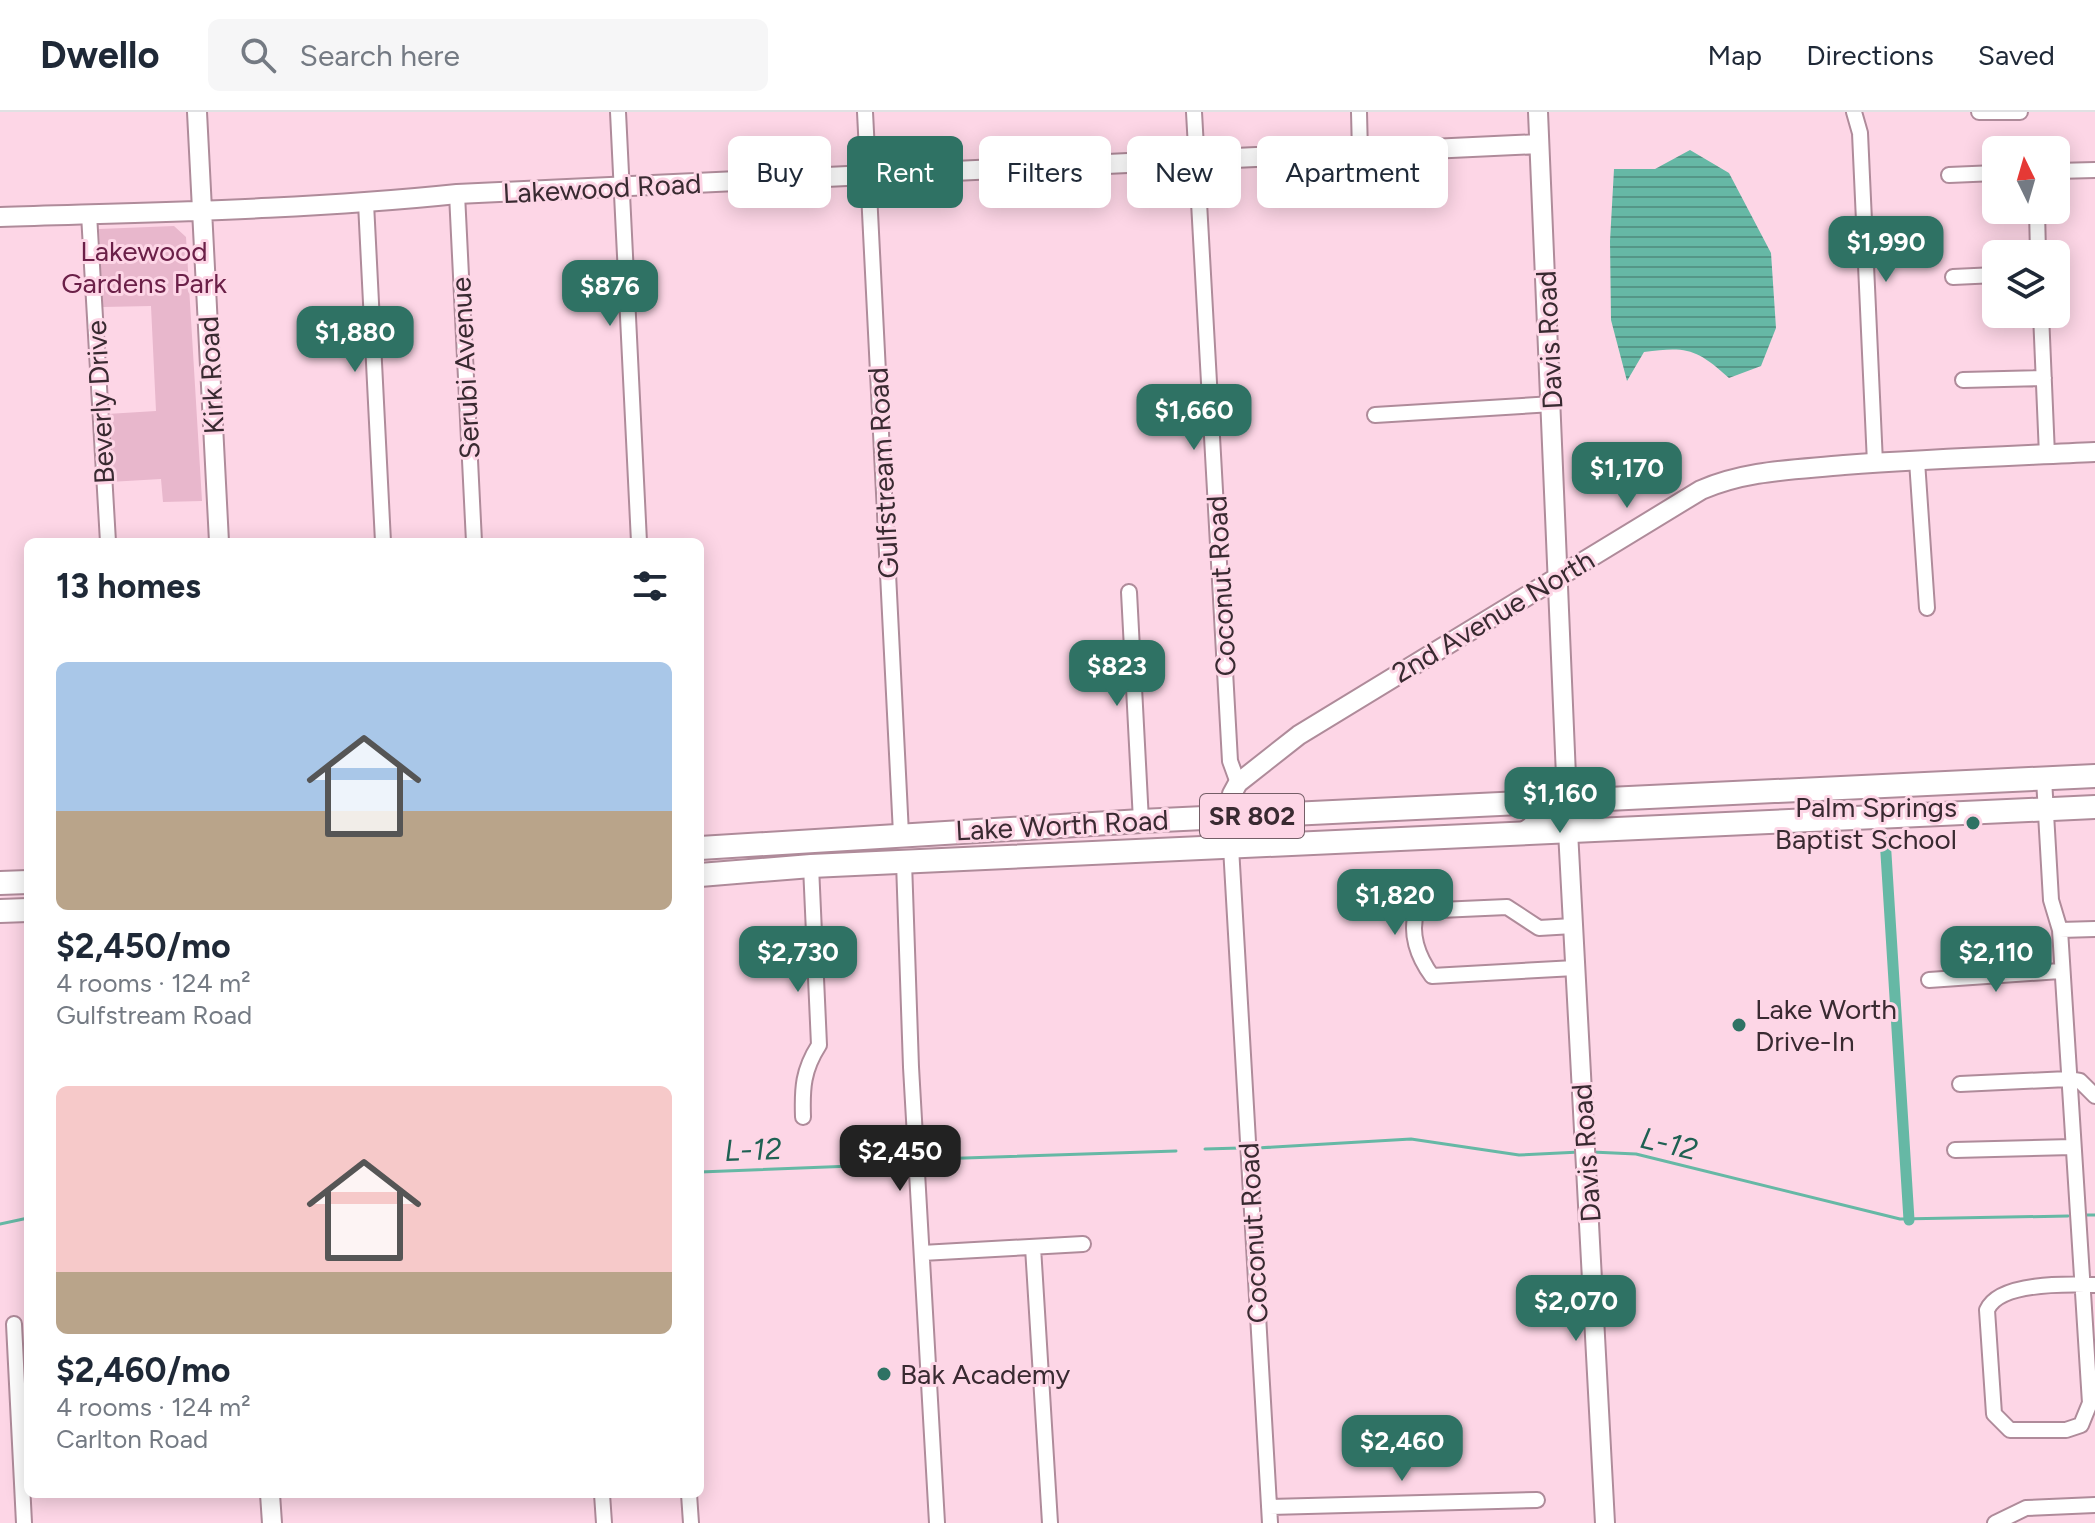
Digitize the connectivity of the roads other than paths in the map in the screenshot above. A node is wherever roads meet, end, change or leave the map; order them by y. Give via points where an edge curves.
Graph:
1 (197, 112) edge
2 (618, 112) edge
3 (865, 112) edge
4 (1194, 112) edge
5 (1359, 112) edge
6 (1538, 112) edge
7 (1854, 112) edge
8 (1979, 112) edge
9 (2020, 112) edge
10 (866, 136) edge
11 (1195, 136) edge
12 (1360, 136) edge
13 (1539, 144) junction
14 (1448, 149) edge
15 (1127, 164) edge
16 (2095, 170) edge
17 (2070, 171) edge
18 (963, 172) edge
19 (1982, 174) edge
20 (1949, 175) dead end
21 (847, 177) edge
22 (622, 187) junction
23 (457, 194) junction
24 (366, 203) junction
25 (870, 208) edge
26 (1199, 208) edge
27 (202, 212) junction
28 (89, 214) junction
29 (0, 217) edge
30 (1982, 276) edge
31 (1953, 277) dead end
32 (2042, 328) edge
33 (2044, 378) junction
34 (1963, 380) dead end
35 (1553, 404) junction
36 (1375, 415) dead end
37 (2095, 452) edge
38 (2047, 455) junction
39 (1917, 461) junction
40 (1875, 463) junction
41 (108, 538) edge
42 (219, 538) edge
43 (383, 538) edge
44 (474, 538) edge
45 (639, 538) edge
46 (1560, 575) junction
47 (1129, 592) dead end
48 (1927, 608) dead end
49 (2095, 776) edge
50 (2044, 779) junction
51 (1238, 783) junction
52 (1602, 799) junction
53 (1567, 800) junction
54 (2095, 807) edge
55 (2046, 809) junction
56 (1320, 813) junction
57 (1229, 817) junction
58 (1141, 821) junction
59 (990, 829) junction
60 (1568, 831) junction
61 (1522, 833) junction
62 (901, 834) junction
63 (1231, 847) junction
64 (704, 848) edge
65 (1148, 851) junction
66 (904, 862) junction
67 (811, 866) junction
68 (704, 875) edge
69 (24, 882) edge
70 (0, 883) edge
71 (24, 910) edge
72 (0, 911) edge
73 (1573, 926) junction
74 (2095, 929) edge
75 (2060, 930) junction
76 (1575, 968) junction
77 (2060, 971) junction
78 (1929, 980) dead end
79 (2068, 1079) junction
80 (1960, 1084) dead end
81 (2095, 1096) edge
82 (803, 1117) dead end
83 (2072, 1147) junction
84 (1955, 1150) dead end
85 (1083, 1244) dead end
86 (1033, 1247) junction
87 (922, 1253) junction
88 (2088, 1285) edge
89 (14, 1324) dead end
90 (2091, 1355) edge
91 (270, 1498) edge
92 (602, 1498) edge
93 (689, 1498) edge
94 (1537, 1500) dead end
95 (2095, 1505) edge
96 (1269, 1507) junction
97 (24, 1523) edge
98 (272, 1523) edge
99 (604, 1523) edge
100 (691, 1523) edge
101 (937, 1523) edge
102 (1050, 1523) edge
103 (1270, 1523) edge
104 (1605, 1523) edge
105 (1995, 1523) edge

1 - 27 street, Kirk Road
2 - 22 street
3 - 10 street, Gulfstream Road
4 - 11 street, Coconut Road
5 - 12 street
6 - 13 street, Davis Road
7 - 40 street via 1860,133
8 - 9 street
13 - 14 street, Lakewood Road
13 - 35 street, Davis Road
15 - 18 street, Lakewood Road
16 - 17 street
19 - 20 street
21 - 22 street, Lakewood Road
22 - 23 street, Lakewood Road
22 - 45 street
23 - 24 street, Lakewood Road
23 - 44 street, Serubi Avenue
24 - 27 street, Lakewood Road
24 - 43 street
25 - 62 street, Gulfstream Road
26 - 51 street, Coconut Road via 1230,761
27 - 28 street, Lakewood Road
27 - 42 street, Kirk Road
28 - 29 street, Lakewood Road
28 - 41 street, Beverly Drive
30 - 31 street
32 - 33 street
33 - 34 street
33 - 38 street
35 - 36 street
35 - 46 street, Davis Road
37 - 38 street, 2nd Avenue North
38 - 39 street, 2nd Avenue North
39 - 40 street, 2nd Avenue North
39 - 48 street
40 - 46 street, 2nd Avenue North via 1747,473 1725,480
46 - 51 street, 2nd Avenue North via 1299,735
46 - 53 street, Davis Road
47 - 58 street
49 - 50 main road, Lake Worth Road / SR 802
50 - 52 main road, Lake Worth Road / SR 802
50 - 55 street
51 - 57 street, Coconut Road
52 - 53 main road, Lake Worth Road / SR 802
52 - 60 street
53 - 56 main road, Lake Worth Road / SR 802
53 - 61 street
54 - 55 main road, Lake Worth Road / SR 802
55 - 60 main road, Lake Worth Road / SR 802
55 - 75 street via 2051,900
56 - 57 main road, Lake Worth Road / SR 802
56 - 63 main road via 1289,825 1241,828 1234,831
57 - 58 main road, Lake Worth Road / SR 802
57 - 65 main road via 1218,834 1169,839
58 - 59 main road, Lake Worth Road / SR 802
59 - 62 main road, Lake Worth Road / SR 802
59 - 66 main road via 982,842 922,844
60 - 61 main road, Lake Worth Road / SR 802
60 - 73 street, Davis Road
61 - 63 main road, Lake Worth Road / SR 802
62 - 64 main road, Lake Worth Road / SR 802
62 - 67 main road via 880,849 824,853
63 - 65 main road, Lake Worth Road / SR 802
63 - 96 street, Coconut Road
65 - 66 main road, Lake Worth Road / SR 802
66 - 67 main road, Lake Worth Road / SR 802
66 - 87 street
67 - 68 main road, Lake Worth Road / SR 802
67 - 82 street via 819,1045 801,1084
69 - 70 main road
71 - 72 main road
73 - 76 street, Davis Road
73 - 76 street via 1539,928 1507,907 1417,911 1411,927 1432,976
74 - 75 street
75 - 77 street
76 - 104 street, Davis Road
77 - 78 street
77 - 79 street
79 - 80 street
79 - 81 street via 2080,1081
79 - 83 street
83 - 84 street
83 - 88 street
85 - 86 street
86 - 87 street
86 - 102 street
87 - 101 street
88 - 90 street
88 - 90 street via 2010,1290 1995,1297 1987,1310 1994,1414 2010,1430 2074,1428 2090,1411
89 - 97 street
91 - 98 street
92 - 99 street
93 - 100 street
94 - 96 street
95 - 105 street via 2026,1508
96 - 103 street, Coconut Road

